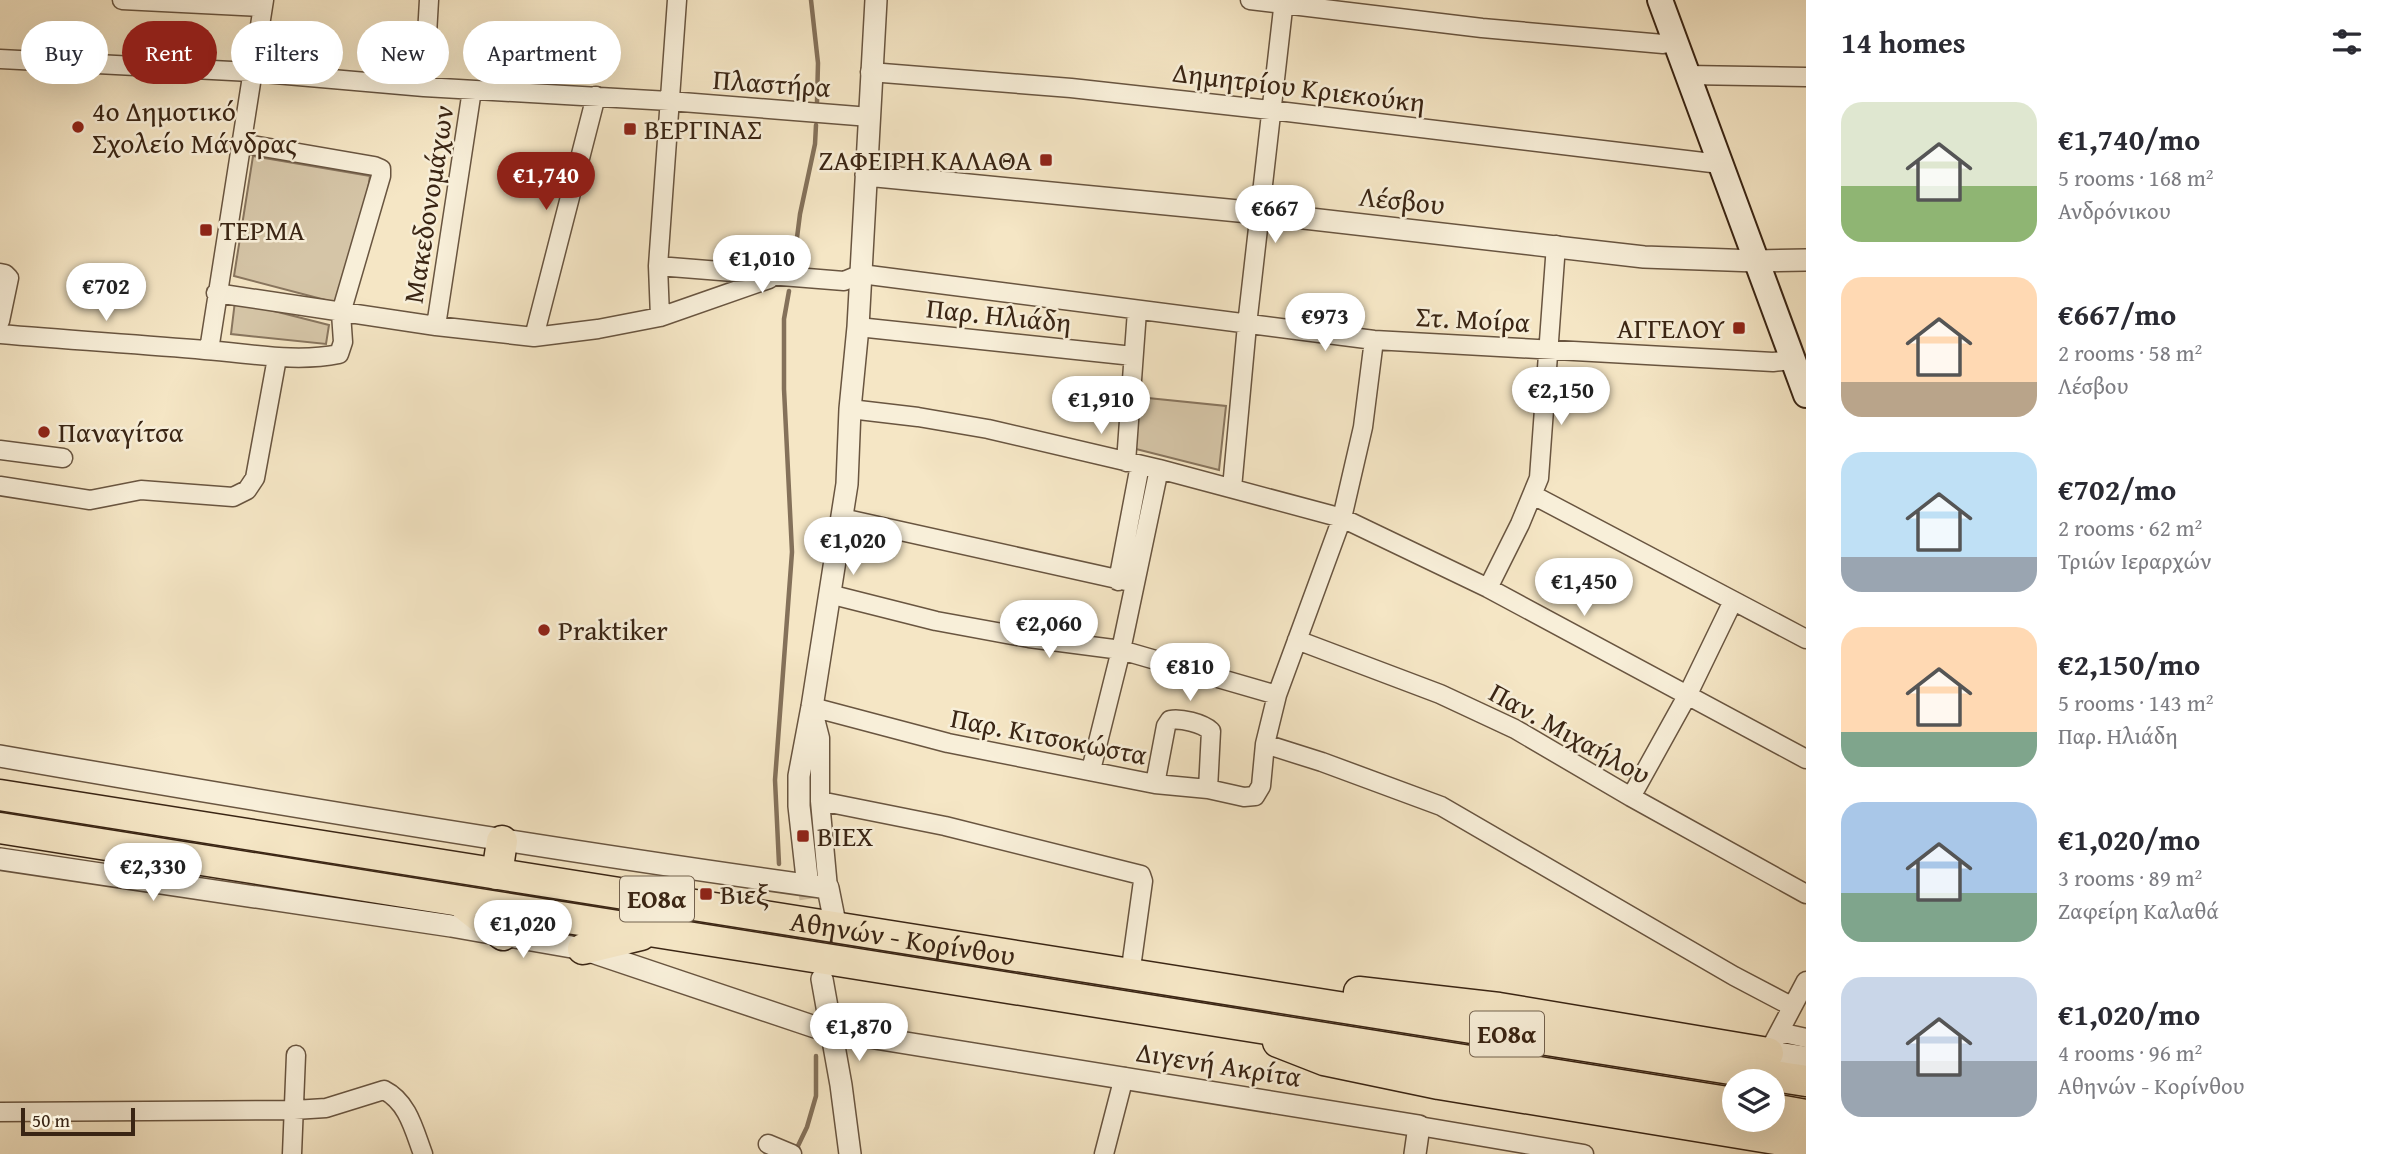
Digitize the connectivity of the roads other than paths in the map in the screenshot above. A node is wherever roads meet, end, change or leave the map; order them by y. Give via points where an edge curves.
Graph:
1 (122, 0) edge
2 (429, 0) edge
3 (677, 0) edge
4 (876, 0) edge
5 (1250, 0) edge
6 (1660, 0) edge
7 (171, 1) edge
8 (1284, 2) edge
9 (263, 4) edge
10 (1675, 40) junction
11 (0, 59) edge
12 (231, 71) edge
13 (870, 72) junction
14 (1687, 75) junction
15 (1806, 77) edge
16 (343, 80) edge
17 (249, 84) edge
18 (424, 87) junction
19 (472, 90) junction
20 (596, 96) junction
21 (669, 101) junction
22 (1270, 110) junction
23 (870, 117) junction
24 (240, 143) junction
25 (1720, 164) junction
26 (866, 176) junction
27 (1259, 213) junction
28 (1556, 245) junction
29 (1806, 260) edge
30 (1756, 261) junction
31 (658, 266) junction
32 (0, 273) edge
33 (861, 274) junction
34 (776, 277) junction
35 (216, 293) junction
36 (1137, 311) junction
37 (341, 313) junction
38 (660, 317) junction
39 (0, 321) edge
40 (1247, 324) junction
41 (436, 326) junction
42 (858, 327) junction
43 (0, 334) edge
44 (534, 337) junction
45 (1374, 340) junction
46 (209, 350) junction
47 (1548, 350) junction
48 (1133, 356) junction
49 (277, 358) junction
50 (1793, 360) junction
51 (1806, 395) edge
52 (850, 409) junction
53 (0, 450) edge
54 (63, 458) dead end
55 (1133, 463) junction
56 (1159, 469) junction
57 (0, 486) edge
58 (1232, 488) junction
59 (1534, 495) junction
60 (1342, 518) junction
61 (842, 519) junction
62 (1127, 582) junction
63 (1488, 588) junction
64 (829, 594) junction
65 (1733, 601) junction
66 (1806, 639) edge
67 (1297, 640) junction
68 (1121, 650) junction
69 (1277, 695) junction
70 (1687, 696) junction
71 (813, 707) junction
72 (1265, 744) junction
73 (0, 756) edge
74 (1806, 759) edge
75 (1091, 770) junction
76 (1155, 784) junction
77 (1208, 789) junction
78 (0, 795) edge
79 (1631, 797) junction
80 (820, 800) junction
81 (0, 828) edge
82 (502, 841) junction
83 (0, 859) edge
84 (497, 874) junction
85 (807, 878) tunnel mouth
86 (828, 888) junction
87 (1806, 894) edge
88 (458, 900) junction
89 (836, 928) junction
90 (654, 931) junction
91 (503, 935) junction
92 (583, 948) junction
93 (1130, 975) junction
94 (822, 979) tunnel mouth
95 (1806, 981) edge
96 (1208, 987) junction
97 (1791, 1006) junction
98 (1227, 1021) junction
99 (1806, 1038) edge
100 (1773, 1043) junction
101 (296, 1055) dead end
102 (1806, 1059) edge
103 (1124, 1077) junction
104 (1806, 1081) edge
105 (1722, 1101) edge
106 (294, 1110) junction
107 (1785, 1111) edge
108 (0, 1112) edge
109 (1806, 1115) edge
110 (1419, 1126) junction
111 (1806, 1144) edge
112 (292, 1154) edge
113 (423, 1154) edge
114 (850, 1154) edge
115 (1104, 1154) edge
116 (1415, 1154) edge
117 (1584, 1154) edge

1 - 7 street
2 - 18 street
3 - 21 street
4 - 13 street
5 - 8 street
6 - 10 main road
7 - 9 street
8 - 10 street via 1552,34 1663,44
8 - 22 street
10 - 14 main road
11 - 12 street, Πλαστήρα
13 - 22 street, Δημητρίου Κριεκούκη
13 - 23 street
14 - 15 street
14 - 25 main road
16 - 18 street, Πλαστήρα
17 - 24 street
18 - 19 street, Πλαστήρα
19 - 20 street, Πλαστήρα
19 - 41 street, Μακεδονομάχων
20 - 21 street, Πλαστήρα
20 - 44 street
21 - 23 street, Πλαστήρα
21 - 31 street
22 - 25 street, Δημητρίου Κριεκούκη
22 - 27 street
23 - 26 street
24 - 35 street
24 - 37 street via 381,169
25 - 30 main road
26 - 27 street, Λέσβου
26 - 33 street
27 - 28 street, Λέσβου
27 - 40 street
28 - 30 street, Λέσβου via 1644,257
28 - 47 street
29 - 30 street, Λέσβου
30 - 50 main road
31 - 34 street, Στ. Μοίρα
31 - 38 street
32 - 39 street via 9,278
33 - 34 street, Στ. Μοίρα via 844,281
33 - 36 street, Στ. Μοίρα
33 - 42 street
34 - 38 street
35 - 37 street
35 - 46 street
36 - 40 street, Στ. Μοίρα
36 - 48 street
37 - 41 street
37 - 49 street via 339,354
38 - 44 street
40 - 45 street, Στ. Μοίρα
40 - 58 street
41 - 44 street
42 - 48 street, Παρ. Ηλιάδη
42 - 52 street
43 - 46 street
45 - 47 street, Στ. Μοίρα
45 - 60 street via 1363,427
46 - 49 street
47 - 50 street, Στ. Μοίρα
47 - 59 street
48 - 55 street
49 - 57 street via 255,478 247,490 233,497 141,491 90,500
50 - 51 main road
52 - 55 street via 988,429
52 - 61 street
53 - 54 street
55 - 56 street
55 - 62 street
56 - 58 street
56 - 62 street
58 - 60 street
59 - 63 street
59 - 65 street
60 - 63 street
60 - 67 street
61 - 62 street
61 - 64 street
62 - 68 street
63 - 70 street
64 - 68 street via 936,621
64 - 71 street
65 - 66 street
65 - 70 street
67 - 69 street
67 - 79 street, Παν. Μιχαήλου via 1482,712
68 - 69 street
68 - 75 street
69 - 72 street
70 - 74 street
70 - 79 street
71 - 75 street, Παρ. Κιτσοκώστα via 948,743
71 - 80 street via 820,738
71 - 85 street via 799,775
72 - 77 street, Παρ. Κιτσοκώστα via 1261,786 1255,796
72 - 97 street via 1441,806
73 - 82 street
75 - 76 street, Παρ. Κιτσοκώστα
76 - 77 street, Παρ. Κιτσοκώστα
76 - 77 street via 1166,726 1175,719 1211,731
78 - 84 highway, Αθηνών - Κορίνθου / ΕΟ8α
79 - 87 street, Παν. Μιχαήλου
80 - 86 street
80 - 93 street via 945,825 1140,875 1143,881
81 - 88 highway, Αθηνών - Κορίνθου / ΕΟ8α
82 - 84 highway
82 - 86 street
83 - 91 street, Διγενή Ακρίτα
84 - 89 highway, Αθηνών - Κορίνθου / ΕΟ8α
86 - 89 street
88 - 90 highway, Αθηνών - Κορίνθου / ΕΟ8α
88 - 91 highway
89 - 93 highway, Αθηνών - Κορίνθου / ΕΟ8α
90 - 92 highway
90 - 98 highway, Αθηνών - Κορίνθου / ΕΟ8α
91 - 92 street, Διγενή Ακρίτα
92 - 103 street, Διγενή Ακρίτα, bridge via 818,1028
93 - 96 highway, Αθηνών - Κορίνθου / ΕΟ8α
94 - 114 street
95 - 97 street
96 - 100 highway via 1301,986
96 - 104 highway, Αθηνών - Κορίνθου / ΕΟ8α
97 - 100 street
98 - 105 highway, Αθηνών - Κορίνθου / ΕΟ8α
98 - 111 highway via 1324,1060 1439,1084
99 - 100 street
100 - 102 main road
101 - 106 street
103 - 110 street, Διγενή Ακρίτα
103 - 115 street
106 - 108 street
106 - 112 street
106 - 113 street via 326,1108 384,1090 397,1097
107 - 109 highway
110 - 116 street
110 - 117 street, Διγενή Ακρίτα

